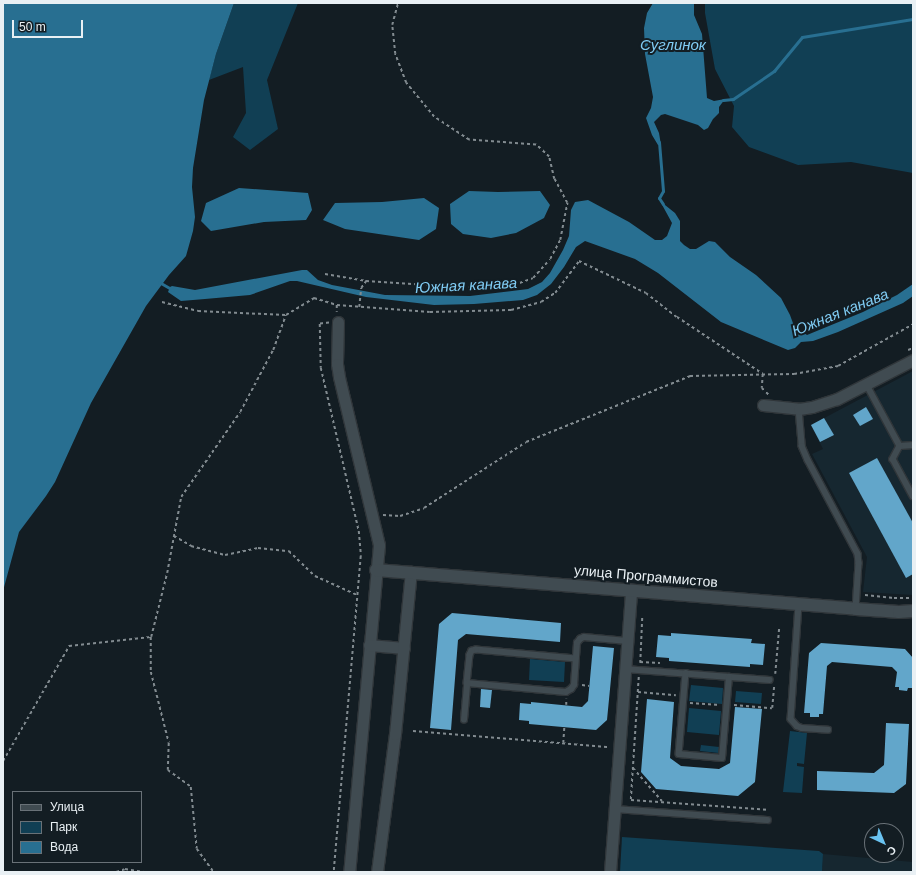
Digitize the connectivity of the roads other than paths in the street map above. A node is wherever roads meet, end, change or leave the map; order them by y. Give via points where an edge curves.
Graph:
1 (338, 322) road end
2 (913, 360) edge
3 (867, 385) junction
4 (763, 405) road end
5 (799, 409) junction
6 (913, 445) edge
7 (900, 446) junction
8 (913, 496) edge
9 (376, 570) junction
10 (411, 572) junction
11 (631, 590) junction
12 (799, 604) junction
13 (856, 610) junction
14 (913, 611) edge
15 (627, 641) junction
16 (369, 645) junction
17 (404, 648) junction
18 (576, 658) junction
19 (625, 669) junction
20 (686, 674) junction
21 (729, 677) junction
22 (770, 680) dead end
23 (467, 683) junction
24 (464, 720) dead end
25 (828, 730) dead end
26 (614, 809) junction
27 (768, 820) dead end
28 (349, 872) edge
29 (377, 872) edge
30 (610, 872) edge

1 - 9 street via 337,364 379,545
2 - 3 street
3 - 5 street via 837,399
3 - 7 lane
4 - 5 street
5 - 13 lane via 802,446 858,554
6 - 7 lane
7 - 8 lane via 893,459
9 - 10 street, улица Программистов
9 - 16 street
10 - 11 street, улица Программистов
10 - 17 street
11 - 12 street, улица Программистов
11 - 15 street
12 - 13 street, улица Программистов
12 - 25 lane via 791,719 802,728
13 - 14 street, улица Программистов
15 - 18 lane via 584,637 577,644
15 - 19 street
16 - 17 street
16 - 28 street
17 - 29 street
18 - 23 lane via 476,650 472,651 470,656
18 - 23 lane via 574,685 566,692
19 - 20 lane
19 - 26 street
20 - 21 lane
20 - 21 lane via 679,754 722,758
21 - 22 lane
23 - 24 lane
26 - 27 lane
26 - 30 street

